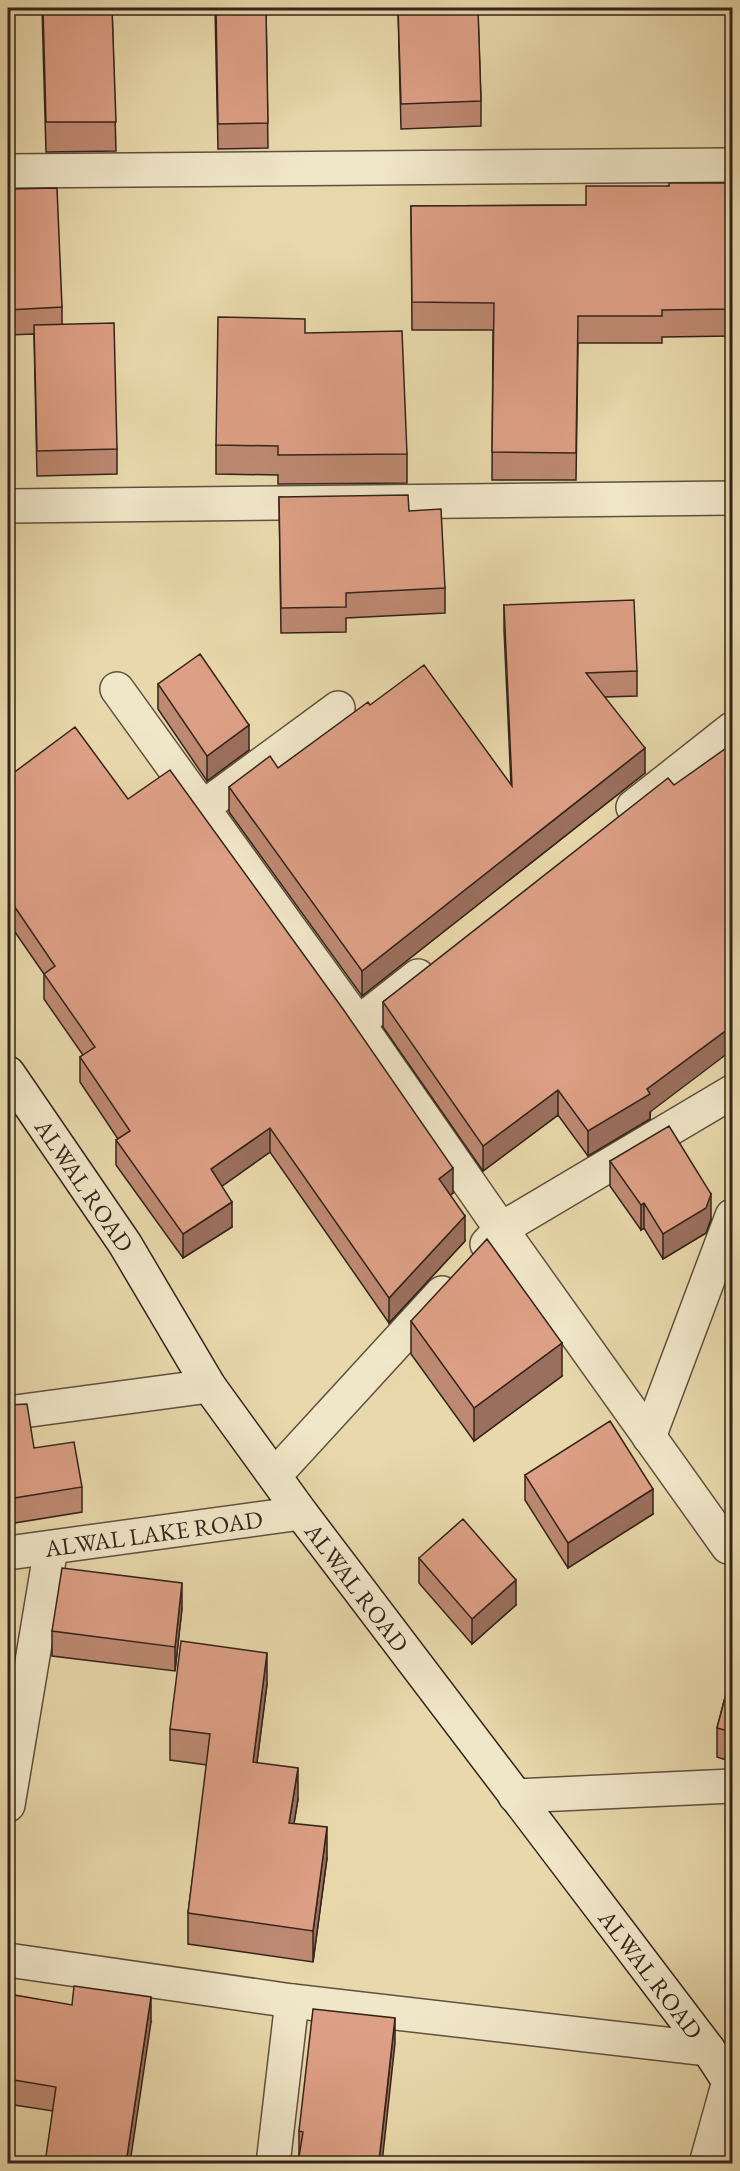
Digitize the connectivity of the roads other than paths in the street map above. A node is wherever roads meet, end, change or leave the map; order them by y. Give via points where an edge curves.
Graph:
1 (732, 165) edge
2 (8, 171) edge
3 (732, 498) edge
4 (8, 506) edge
5 (117, 689) dead end
6 (338, 708) dead end
7 (732, 729) edge
8 (202, 808) junction
9 (611, 824) edge
10 (442, 957) edge
11 (358, 1023) junction
12 (8, 1072) edge
13 (732, 1092) edge
14 (732, 1216) edge
15 (501, 1229) junction
16 (209, 1386) junction
17 (8, 1413) edge
18 (649, 1437) junction
19 (274, 1475) junction
20 (301, 1513) junction
21 (728, 1547) dead end
22 (51, 1548) junction
23 (8, 1553) edge
24 (732, 1786) edge
25 (515, 1796) junction
26 (8, 1805) edge
27 (8, 1960) edge
28 (292, 2001) junction
29 (708, 2049) junction
30 (730, 2083) edge
31 (273, 2163) edge
32 (706, 2163) edge

1 - 2 street
3 - 4 street
5 - 8 street
6 - 8 street
7 - 9 street
8 - 11 street
10 - 11 street
11 - 15 street
12 - 16 street, ALWAL ROAD via 125,1244
13 - 15 street
14 - 18 street
15 - 18 street
15 - 19 street
16 - 17 street
16 - 19 street, ALWAL ROAD
18 - 21 street
19 - 20 street, ALWAL ROAD
20 - 22 street, ALWAL LAKE ROAD
20 - 25 street, ALWAL ROAD
22 - 23 street, ALWAL LAKE ROAD
22 - 26 street
24 - 25 street
25 - 29 street, ALWAL ROAD
27 - 28 street
28 - 29 street
28 - 31 street
29 - 30 street, ALWAL ROAD
30 - 32 street

